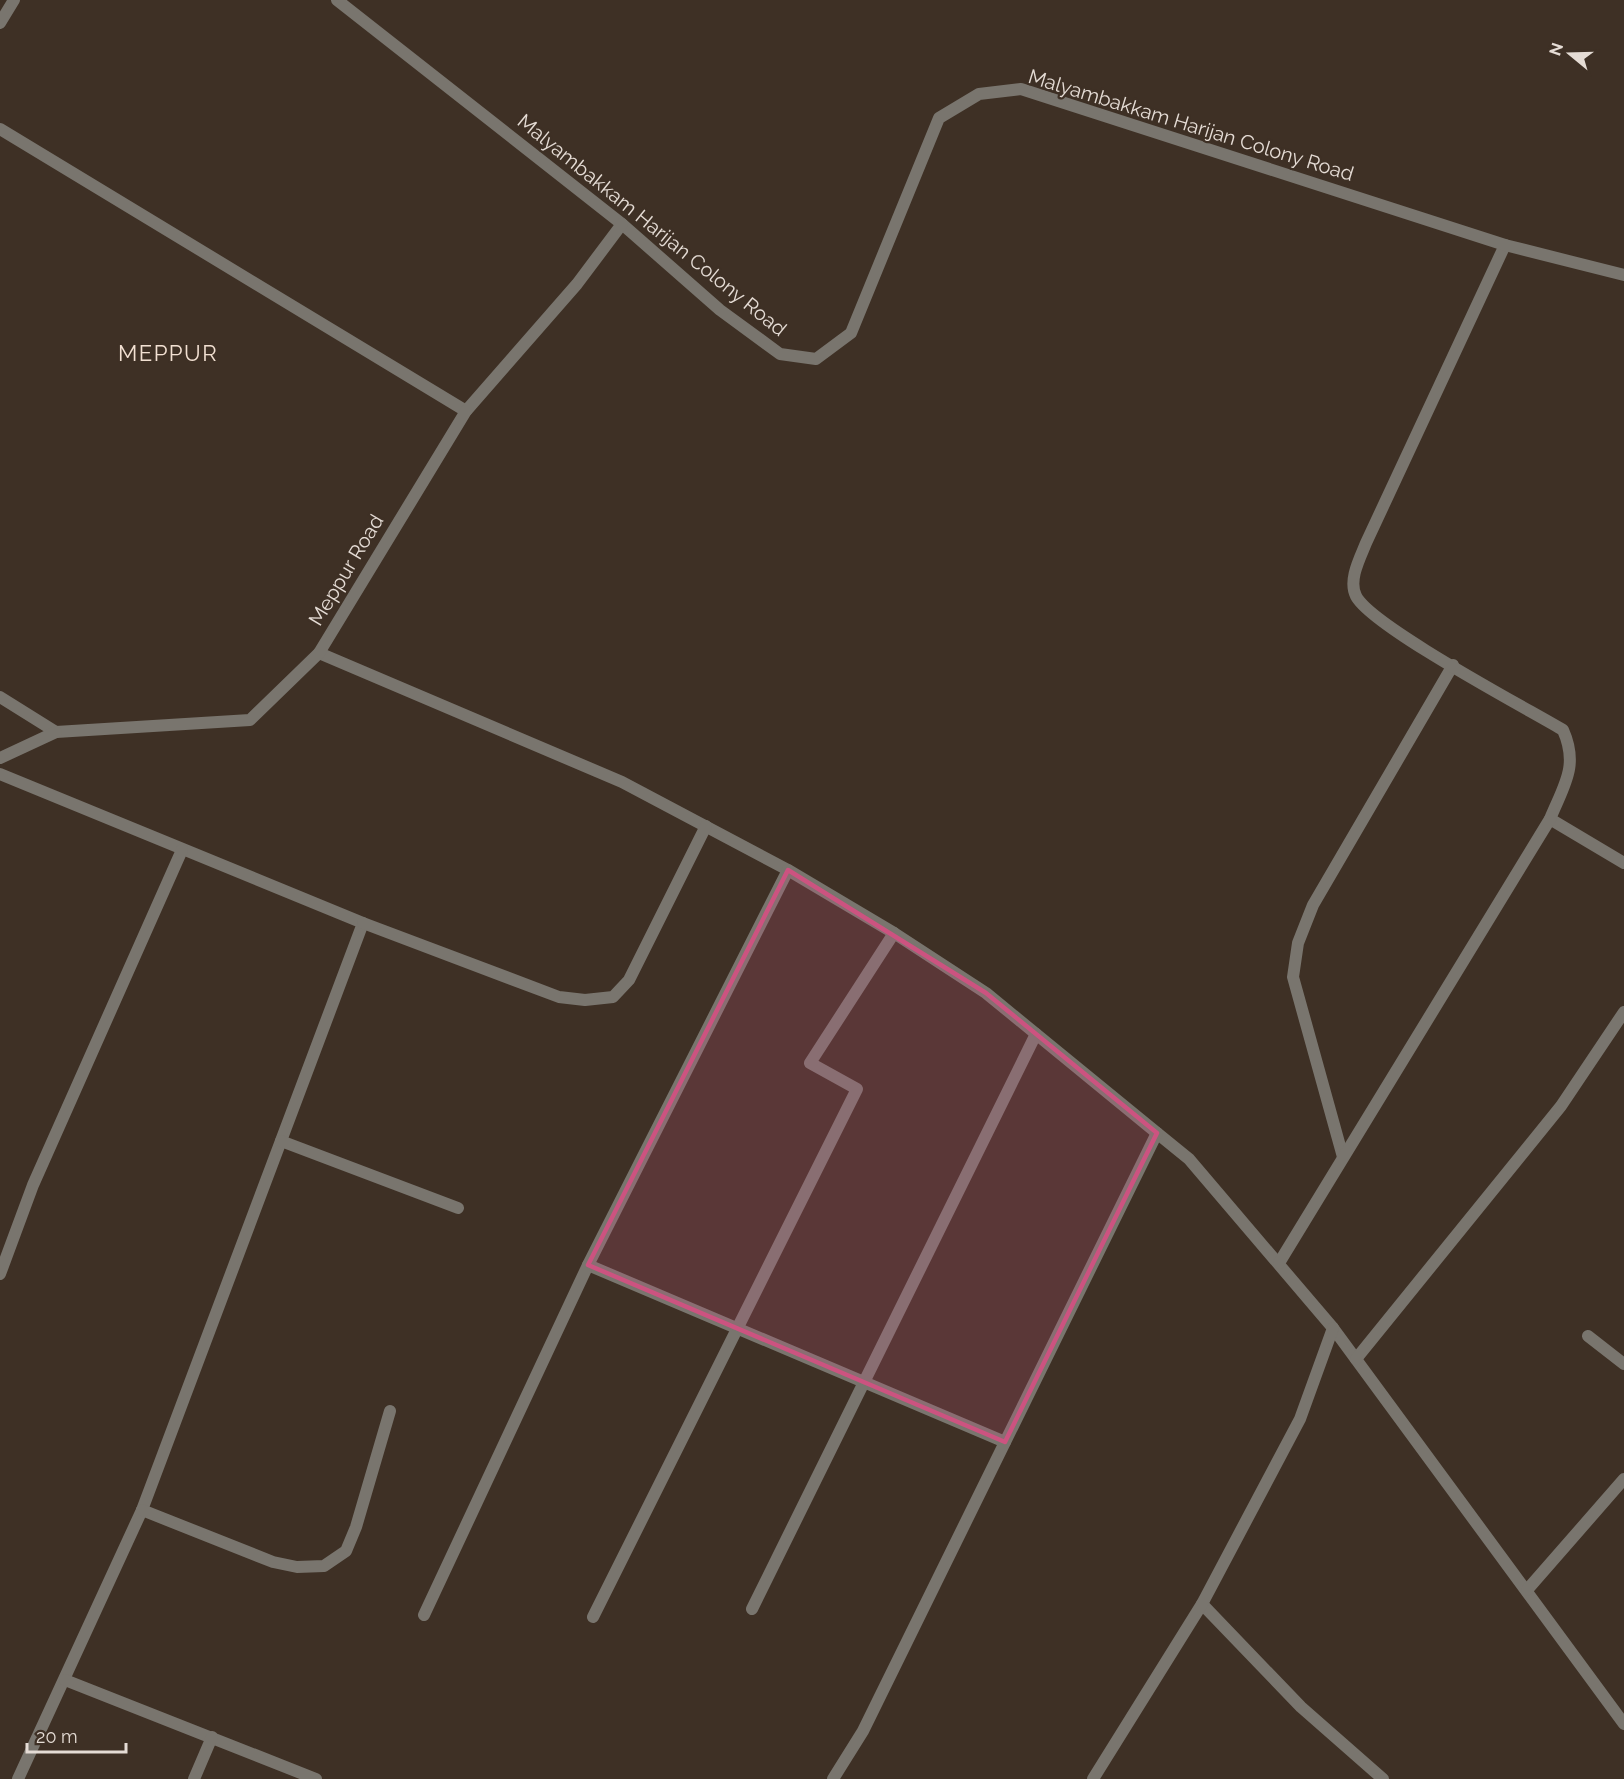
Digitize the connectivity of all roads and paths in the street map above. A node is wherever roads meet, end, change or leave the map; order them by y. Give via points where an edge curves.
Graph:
1 (14, 0) edge
2 (337, 0) edge
3 (0, 23) edge
4 (0, 129) edge
5 (622, 224) junction
6 (1505, 245) junction
7 (1624, 275) edge
8 (466, 411) junction
9 (319, 653) junction
10 (1453, 665) junction
11 (0, 697) edge
12 (56, 732) junction
13 (0, 758) edge
14 (0, 774) edge
15 (1550, 819) junction
16 (706, 826) junction
17 (182, 850) junction
18 (1624, 863) edge
19 (788, 870) junction
20 (363, 923) junction
21 (894, 933) junction
22 (1624, 1011) edge
23 (1036, 1034) junction
24 (1157, 1133) junction
25 (281, 1141) junction
26 (1343, 1157) junction
27 (458, 1208) dead end
28 (1278, 1263) junction
29 (588, 1265) junction
30 (0, 1274) edge
31 (1333, 1328) junction
32 (738, 1329) junction
33 (1588, 1336) dead end
34 (1356, 1359) junction
35 (1624, 1364) edge
36 (864, 1382) junction
37 (390, 1411) dead end
38 (1005, 1443) junction
39 (1624, 1479) edge
40 (142, 1510) junction
41 (1527, 1590) junction
42 (1202, 1604) junction
43 (752, 1609) dead end
44 (424, 1615) dead end
45 (594, 1617) dead end
46 (65, 1680) junction
47 (1624, 1724) edge
48 (212, 1737) junction
49 (18, 1779) edge
50 (194, 1779) edge
51 (316, 1779) edge
52 (833, 1779) edge
53 (1093, 1779) edge
54 (1383, 1779) edge

1 - 3 street
2 - 5 street, Malyambakkam Harijan Colony Road
4 - 8 street
5 - 6 street, Malyambakkam Harijan Colony Road via 720,310 780,354 816,359 851,333 939,118 979,94 1021,89
5 - 8 street, Meppur Road via 577,284
6 - 7 street, Malyambakkam Harijan Colony Road
6 - 10 street via 1355,570 1355,595 1370,612
8 - 9 street, Meppur Road
9 - 12 street, Meppur Road via 250,720
9 - 16 street via 622,782
10 - 15 street via 1563,730 1571,748 1572,768
10 - 26 street via 1313,905 1298,943 1293,977
11 - 12 street
12 - 13 street
14 - 17 street
15 - 18 street
15 - 26 street
16 - 19 street
16 - 20 street via 629,980 613,997 558,997
17 - 20 street
17 - 30 street via 38,1174
19 - 21 street
19 - 29 street
20 - 25 street
21 - 23 street via 986,993
21 - 32 street via 810,1064 857,1089
22 - 34 street via 1561,1106
23 - 24 street
23 - 36 street
24 - 28 street via 1189,1159
24 - 38 street
25 - 27 street
25 - 40 street
26 - 28 street
28 - 31 street
29 - 32 street
29 - 44 street
31 - 34 street
31 - 42 street via 1300,1419
32 - 36 street
32 - 45 street
33 - 35 street
34 - 41 street
36 - 38 street
36 - 43 street
37 - 40 street via 346,1551 324,1566 297,1567 273,1562
38 - 52 street via 863,1731
39 - 41 street
40 - 46 street
41 - 47 street
42 - 53 street
42 - 54 street via 1301,1707
46 - 48 street
46 - 49 street
48 - 50 street
48 - 51 street

